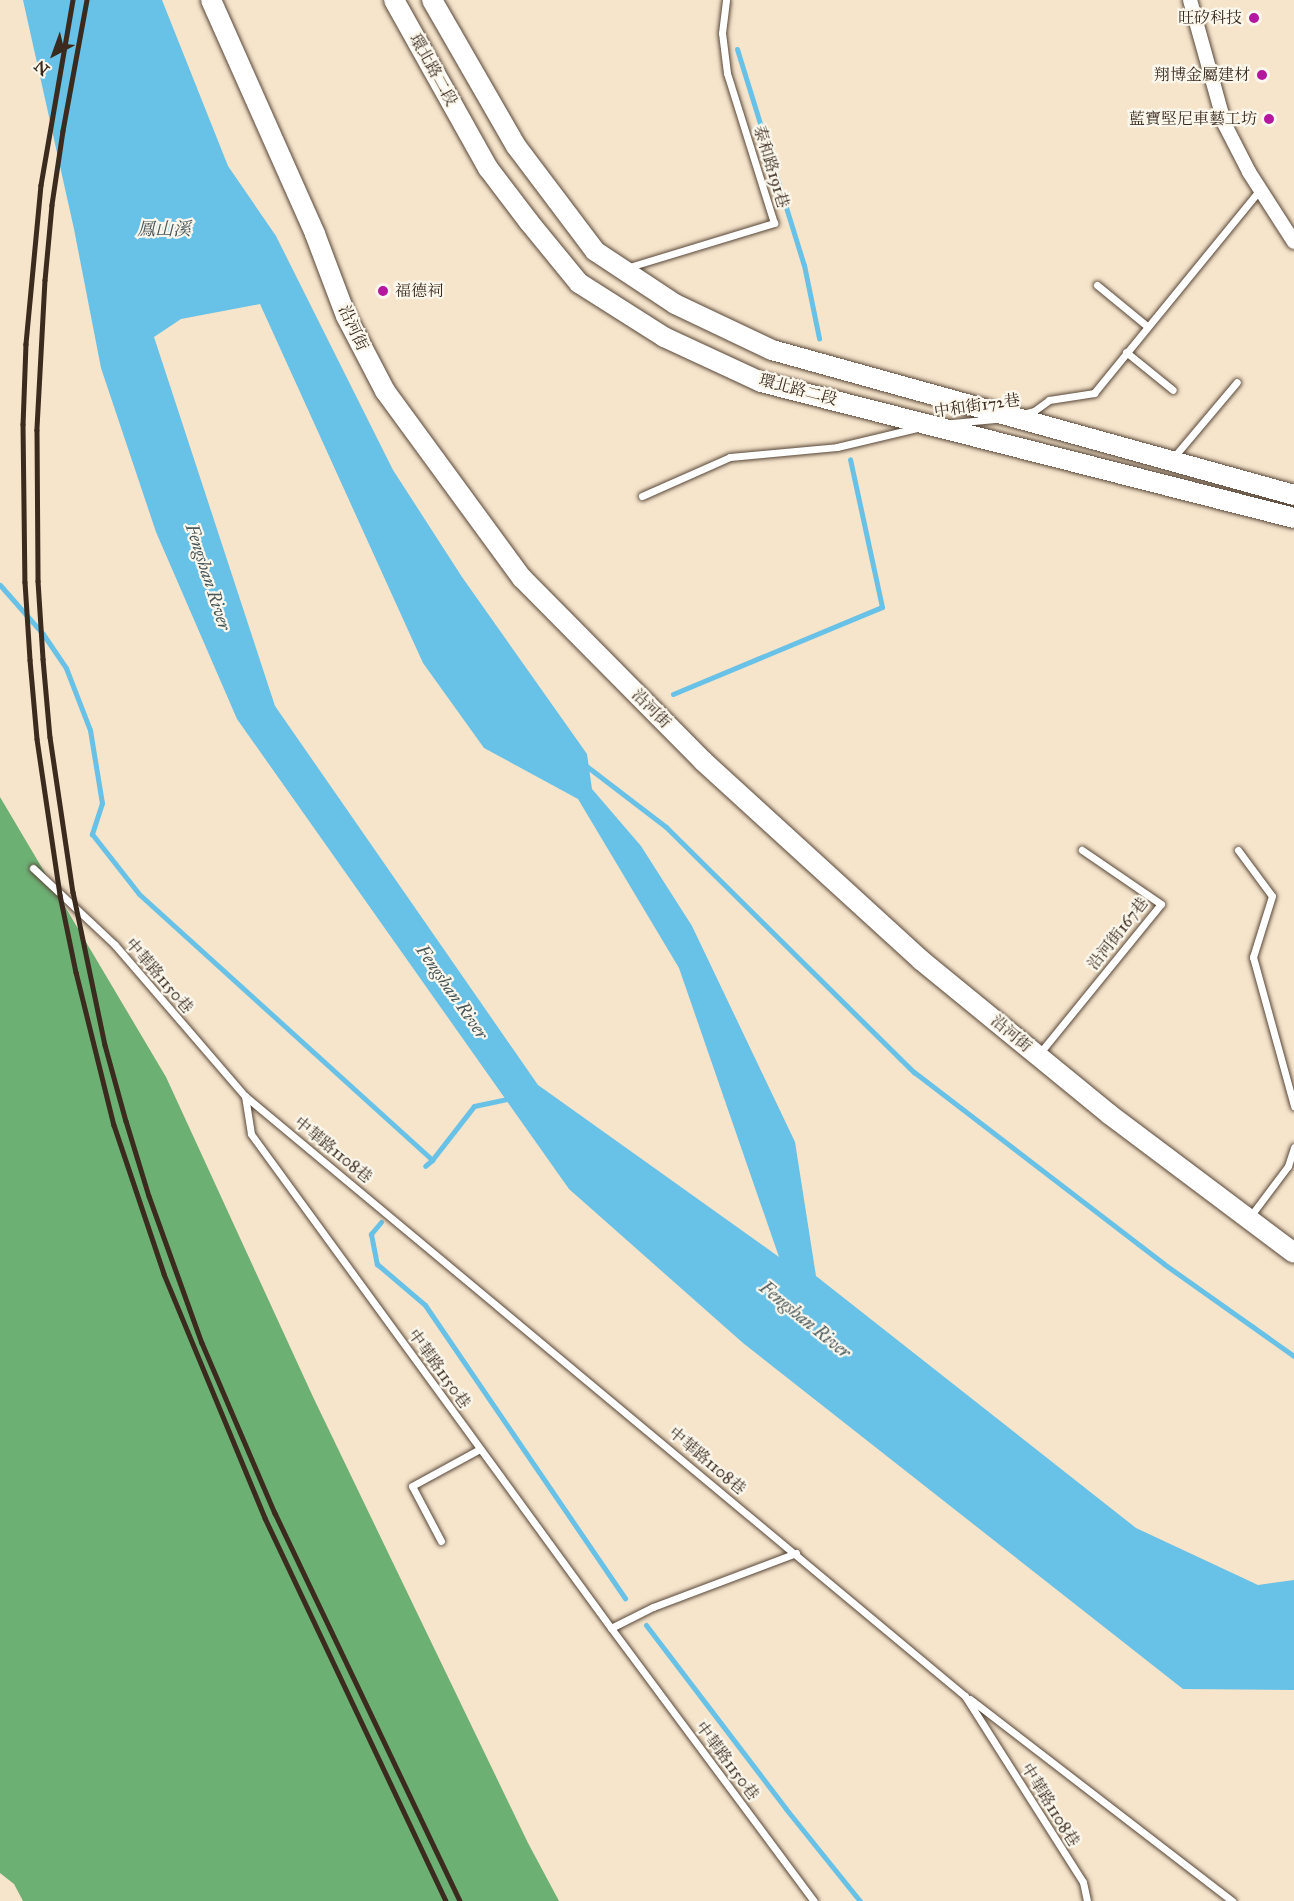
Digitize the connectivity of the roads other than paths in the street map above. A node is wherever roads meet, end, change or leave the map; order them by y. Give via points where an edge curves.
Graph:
1 (211, 0) edge
2 (394, 0) edge
3 (432, 0) edge
4 (726, 0) edge
5 (1190, 0) edge
6 (1261, 188) junction
7 (1294, 242) edge
8 (622, 269) junction
9 (1097, 285) dead end
10 (1147, 326) junction
11 (1126, 352) junction
12 (1237, 382) dead end
13 (1173, 390) dead end
14 (1009, 418) junction
15 (936, 425) junction
16 (1170, 461) junction
17 (1294, 495) edge
18 (642, 496) dead end
19 (1294, 518) edge
20 (1082, 850) dead end
21 (1238, 850) dead end
22 (33, 868) dead end
23 (1037, 1056) junction
24 (245, 1096) junction
25 (1294, 1106) edge
26 (1294, 1147) edge
27 (1249, 1218) junction
28 (1294, 1253) edge
29 (480, 1449) junction
30 (441, 1541) dead end
31 (796, 1553) junction
32 (611, 1628) junction
33 (965, 1696) junction
34 (814, 1901) edge
35 (1087, 1901) edge
36 (1232, 1901) edge

1 - 23 street, 沿河街 via 315,234 346,316 385,391 522,578 703,761 921,960
2 - 15 street, 環北路二段 via 488,168 579,283 664,337 761,382
3 - 8 street, 環北路二段 via 516,146 595,251
4 - 8 lane, 泰和路191巷 via 723,33 727,73 774,223
5 - 6 street via 1225,126
6 - 7 street
6 - 10 lane, 中和街172巷
8 - 14 street, 環北路二段 via 675,304 772,350
9 - 10 lane
10 - 11 lane, 中和街172巷
11 - 13 lane
11 - 14 lane, 中和街172巷 via 1094,393 1049,400 1034,411
12 - 16 lane
14 - 15 lane, 中和街172巷
14 - 16 street, 環北路二段
15 - 18 lane, 中和街172巷 via 837,447 730,457
15 - 19 street, 環北路二段
16 - 17 street, 環北路二段
20 - 23 lane, 沿河街167巷 via 1161,903
21 - 25 lane via 1272,896 1253,957
22 - 24 lane, 中華路1150巷 via 115,945
23 - 27 street, 沿河街
24 - 29 lane, 中華路1150巷 via 251,1134
24 - 31 lane, 中華路1108巷
26 - 27 lane via 1288,1166
27 - 28 street, 沿河街
29 - 30 lane via 412,1486
29 - 32 lane, 中華路1150巷
31 - 32 lane via 653,1607
31 - 33 lane, 中華路1108巷
32 - 34 lane, 中華路1150巷
33 - 35 lane, 中華路1108巷 via 1083,1882
33 - 36 lane

